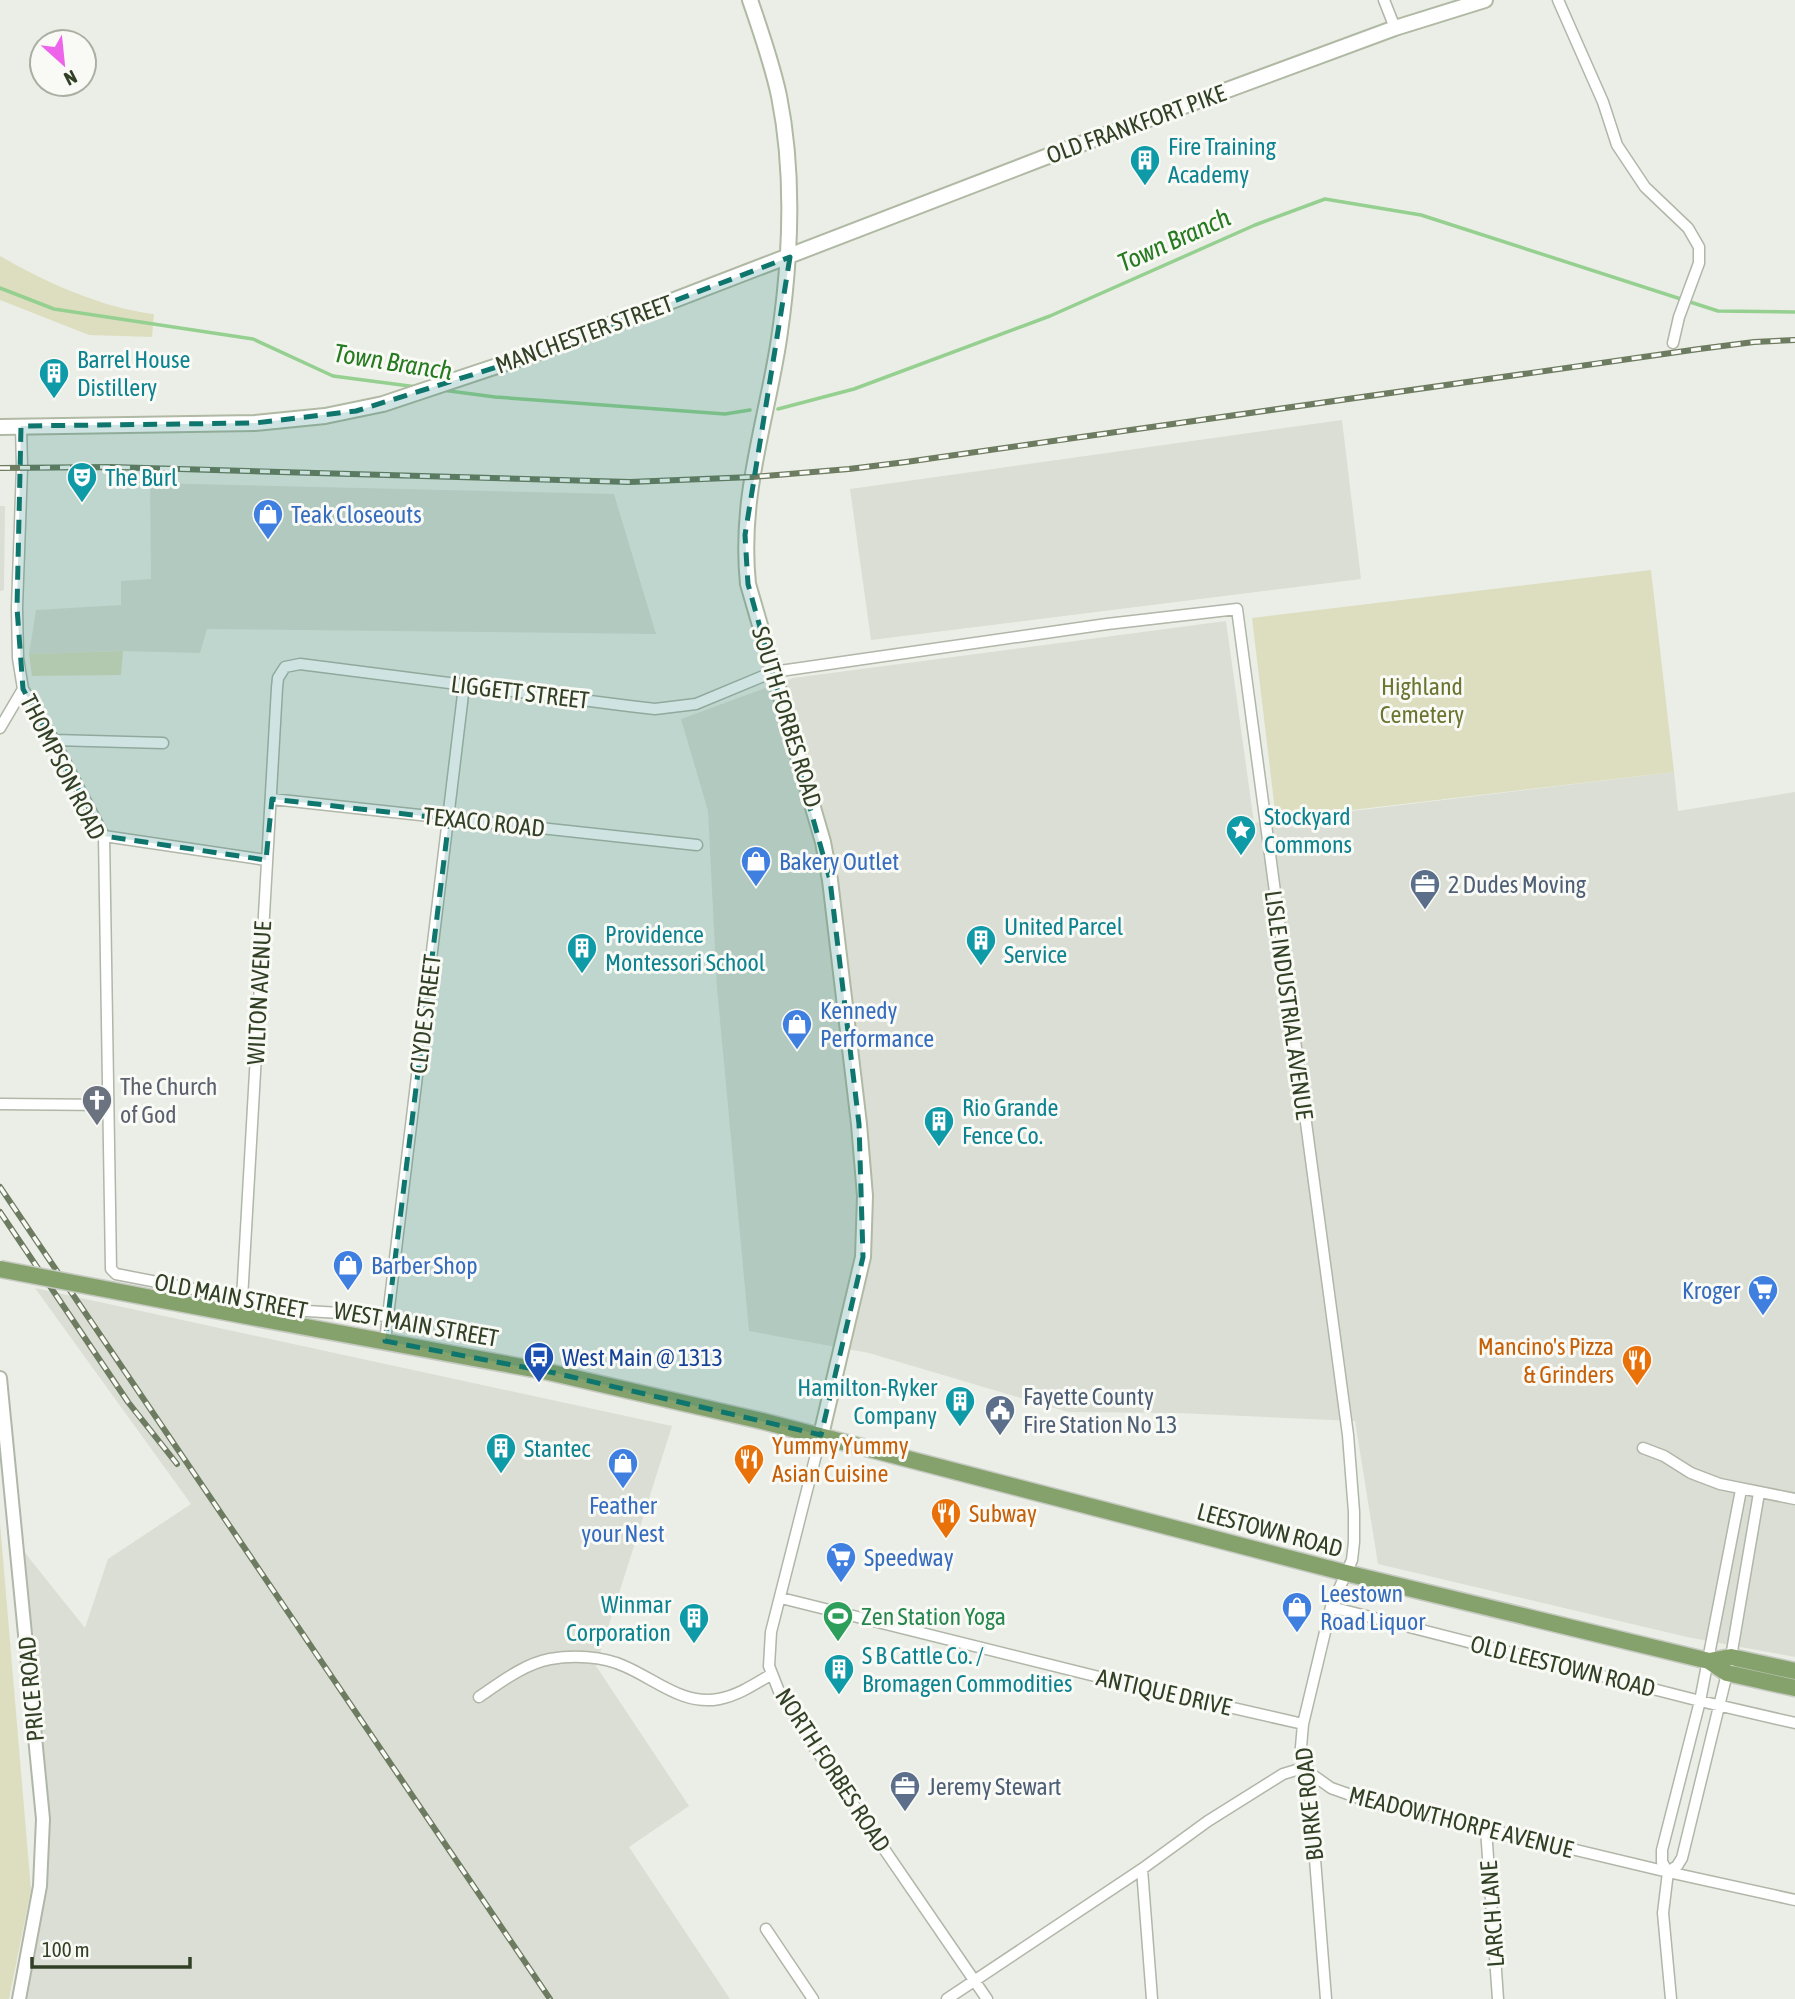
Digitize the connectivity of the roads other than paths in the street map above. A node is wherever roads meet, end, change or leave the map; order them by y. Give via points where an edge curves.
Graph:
1 (750, 0) edge
2 (1384, 0) edge
3 (1485, 0) edge
4 (1558, 0) edge
5 (1395, 28) junction
6 (790, 257) junction
7 (1673, 343) dead end
8 (21, 426) junction
9 (0, 427) edge
10 (773, 672) junction
11 (464, 686) junction
12 (277, 688) joint
13 (23, 689) junction
14 (0, 728) edge
15 (54, 740) junction
16 (163, 743) dead end
17 (272, 799) junction
18 (449, 819) junction
19 (104, 836) junction
20 (697, 845) dead end
21 (266, 860) junction
22 (0, 1104) edge
23 (108, 1105) junction
24 (0, 1269) edge
25 (116, 1274) joint
26 (242, 1299) junction
27 (388, 1316) junction
28 (385, 1342) junction
29 (0, 1378) edge
30 (821, 1435) junction
31 (1643, 1448) dead end
32 (1741, 1490) junction
33 (1759, 1493) junction
34 (1795, 1499) edge
35 (1346, 1573) junction
36 (781, 1598) junction
37 (1331, 1607) junction
38 (1731, 1657) junction
39 (1709, 1661) junction
40 (1795, 1671) edge
41 (1727, 1673) junction
42 (772, 1674) junction
43 (1795, 1688) edge
44 (479, 1696) dead end
45 (1700, 1701) junction
46 (1720, 1706) junction
47 (1795, 1723) edge
48 (1303, 1724) junction
49 (1308, 1770) junction
50 (1486, 1829) junction
51 (1142, 1869) junction
52 (1668, 1872) junction
53 (1795, 1900) edge
54 (766, 1929) dead end
55 (975, 1980) junction
56 (19, 1999) edge
57 (813, 1999) edge
58 (947, 1999) edge
59 (987, 1999) edge
60 (1152, 1999) edge
61 (1326, 1999) edge
62 (1498, 1999) edge
63 (1671, 1999) edge

1 - 6 main road, SOUTH FORBES ROAD via 784,125
2 - 5 street
3 - 5 main road, OLD FRANKFORT PIKE
4 - 7 street via 1616,145 1630,168 1688,228 1699,247 1699,263
5 - 6 main road, OLD FRANKFORT PIKE
6 - 8 main road, MANCHESTER STREET via 542,351 383,404 255,423
6 - 10 main road, SOUTH FORBES ROAD via 745,535 748,584
8 - 9 main road, MANCHESTER STREET
8 - 13 street, THOMPSON ROAD via 17,614
10 - 11 street, LIGGETT STREET via 696,704 674,708
10 - 30 main road, SOUTH FORBES ROAD via 813,804 830,880 865,1196 863,1257
10 - 35 street, LISLE INDUSTRIAL AVENUE via 1237,609 1348,1439 1354,1532
11 - 12 street, LIGGETT STREET via 292,664 281,670
11 - 18 street, CLYDE STREET
12 - 17 street, WILTON AVENUE
13 - 14 street
13 - 15 street, THOMPSON ROAD
15 - 16 street
15 - 19 street, THOMPSON ROAD
17 - 18 street, TEXACO ROAD
17 - 21 street, WILTON AVENUE
18 - 20 street, TEXACO ROAD
18 - 27 street, CLYDE STREET
19 - 21 street
19 - 23 street, THOMPSON ROAD
21 - 26 street, WILTON AVENUE
22 - 23 street
23 - 25 street, THOMPSON ROAD via 110,1263
24 - 28 main road, WEST MAIN STREET, bridge
25 - 26 street, OLD MAIN STREET
26 - 27 street, OLD MAIN STREET via 307,1311
27 - 28 street, CLYDE STREET
28 - 30 main road, WEST MAIN STREET via 555,1373
29 - 56 street, PRICE ROAD via 43,1819 40,1886
30 - 35 main road, LEESTOWN ROAD
30 - 36 street, NORTH FORBES ROAD
31 - 32 street via 1691,1473
32 - 33 street
32 - 39 street
33 - 34 street
33 - 38 street
35 - 37 street, BURKE ROAD
35 - 39 main road, LEESTOWN ROAD
36 - 42 street, NORTH FORBES ROAD via 768,1650
36 - 48 street, ANTIQUE DRIVE
37 - 45 street, OLD LEESTOWN ROAD
37 - 48 street, BURKE ROAD
38 - 39 main road, LEESTOWN ROAD
38 - 40 main road, LEESTOWN ROAD
38 - 41 street
39 - 41 main road, LEESTOWN ROAD
39 - 45 street
41 - 43 main road, LEESTOWN ROAD
41 - 46 street
42 - 44 street via 738,1694 693,1698 613,1662 568,1657 522,1669
42 - 55 street, NORTH FORBES ROAD via 812,1744
45 - 46 street, OLD LEESTOWN ROAD
45 - 52 street via 1662,1850
46 - 47 street, OLD LEESTOWN ROAD
46 - 52 street via 1682,1858
48 - 49 street, BURKE ROAD via 1301,1747
49 - 50 street, MEADOWTHORPE AVENUE via 1343,1794
49 - 51 street via 1298,1768 1283,1774
49 - 61 street, BURKE ROAD
50 - 52 street, MEADOWTHORPE AVENUE
50 - 62 street, LARCH LANE
51 - 55 street
51 - 60 street
52 - 53 street, MEADOWTHORPE AVENUE
52 - 63 street via 1663,1913
54 - 57 street
55 - 58 street
55 - 59 street, NORTH FORBES ROAD

